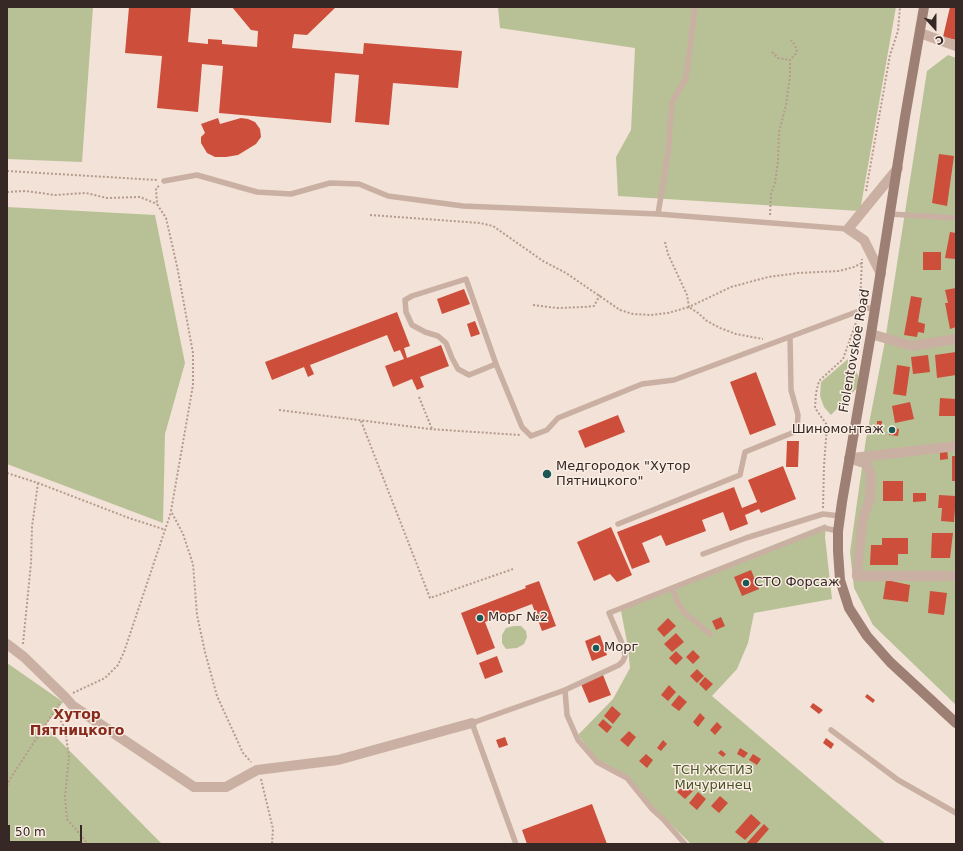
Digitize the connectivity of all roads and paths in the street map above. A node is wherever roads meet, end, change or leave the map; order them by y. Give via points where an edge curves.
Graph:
1 (695, 7) edge
2 (900, 7) edge
3 (924, 7) edge
4 (920, 34) junction
5 (791, 40) dead end
6 (956, 46) edge
7 (772, 52) dead end
8 (790, 60) junction
9 (898, 168) junction
10 (7, 171) edge
11 (164, 181) junction
12 (7, 192) edge
13 (157, 204) junction
14 (863, 210) junction
15 (658, 214) junction
16 (890, 214) junction
17 (370, 215) dead end
18 (956, 218) edge
19 (769, 222) junction
20 (848, 229) junction
21 (864, 240) junction
22 (665, 242) dead end
23 (862, 263) junction
24 (881, 274) junction
25 (600, 295) junction
26 (533, 305) dead end
27 (689, 307) junction
28 (875, 309) junction
29 (859, 311) junction
30 (871, 334) junction
31 (790, 337) junction
32 (956, 339) edge
33 (778, 341) junction
34 (496, 364) junction
35 (419, 397) dead end
36 (279, 410) dead end
37 (361, 421) junction
38 (432, 429) junction
39 (531, 436) junction
40 (956, 446) edge
41 (849, 458) junction
42 (7, 473) edge
43 (38, 483) junction
44 (172, 511) junction
45 (824, 514) junction
46 (840, 516) junction
47 (618, 524) dead end
48 (166, 530) junction
49 (838, 531) junction
50 (703, 554) dead end
51 (513, 569) dead end
52 (956, 576) edge
53 (672, 588) junction
54 (710, 634) dead end
55 (7, 644) edge
56 (24, 657) junction
57 (565, 690) junction
58 (65, 697) junction
59 (54, 710) junction
60 (472, 722) junction
61 (956, 723) edge
62 (831, 730) dead end
63 (257, 770) junction
64 (7, 786) edge
65 (956, 813) edge
66 (88, 844) edge
67 (272, 844) edge
68 (516, 844) edge
69 (685, 844) edge

1 - 15 lane via 686,78 672,102 668,153
2 - 14 path via 898,32 890,55
3 - 4 main road, Fiolentovskoe Road
4 - 6 street
4 - 9 main road, Fiolentovskoe Road
5 - 8 path via 797,52
7 - 8 path via 778,58
8 - 19 path via 790,76 779,132 778,161
9 - 14 street
9 - 16 main road, Fiolentovskoe Road
10 - 11 path
11 - 13 path via 156,188
11 - 15 lane via 197,175 257,192 291,194 330,183 359,184 388,196 463,206
12 - 13 path via 140,198
13 - 44 path via 168,224 193,353 193,385
14 - 20 street
15 - 19 lane
16 - 18 lane
16 - 24 main road, Fiolentovskoe Road
17 - 25 path via 493,226 543,261
19 - 20 lane
20 - 21 street, Fiolentovskoe Road
21 - 23 path
21 - 24 street, Fiolentovskoe Road
22 - 27 path via 687,295
23 - 27 path via 840,271 768,277 731,287
23 - 29 path
24 - 28 main road, Fiolentovskoe Road
25 - 26 path via 594,306 558,308
25 - 27 path via 620,310 633,314 668,313
27 - 33 path via 720,328 736,334
28 - 29 lane
28 - 30 main road, Fiolentovskoe Road
29 - 31 lane
29 - 45 path via 843,359 819,381 816,393 816,408 827,425
30 - 32 street via 912,346
30 - 41 main road, Fiolentovskoe Road
31 - 33 lane
31 - 47 lane via 791,390 798,415 797,429 745,452 740,475
33 - 39 lane via 674,380 642,384 558,418 547,430
34 - 34 lane via 466,279 405,300 406,312 412,325 438,336 446,343 458,369 469,375
34 - 39 lane via 522,427
35 - 38 path
36 - 37 path
37 - 38 path
37 - 51 path via 430,598
38 - 39 path
40 - 41 street
41 - 46 main road, Fiolentovskoe Road
41 - 52 street via 867,464 871,475 870,498 862,522 857,576
42 - 43 path
43 - 48 path
43 - 56 path via 32,527 32,564 23,643
44 - 48 path
44 - 63 path via 193,564 197,615 217,696 243,752
45 - 46 lane
45 - 50 lane
46 - 49 main road, Fiolentovskoe Road
48 - 58 path via 118,665 105,678
49 - 53 lane via 824,528
49 - 61 main road, Fiolentovskoe Road via 840,580 849,608 867,636 890,662
53 - 54 lane via 685,613
53 - 57 lane via 609,613 624,648 623,661
55 - 56 street
56 - 58 street
57 - 60 lane
57 - 69 lane via 567,715 578,740 597,762 627,778
58 - 59 path
58 - 63 street via 73,706 194,787 226,787
59 - 64 path
59 - 66 path via 65,729 69,757 65,797 67,819
60 - 63 street via 338,760
60 - 68 lane
62 - 65 lane via 898,780
63 - 67 path via 273,829

